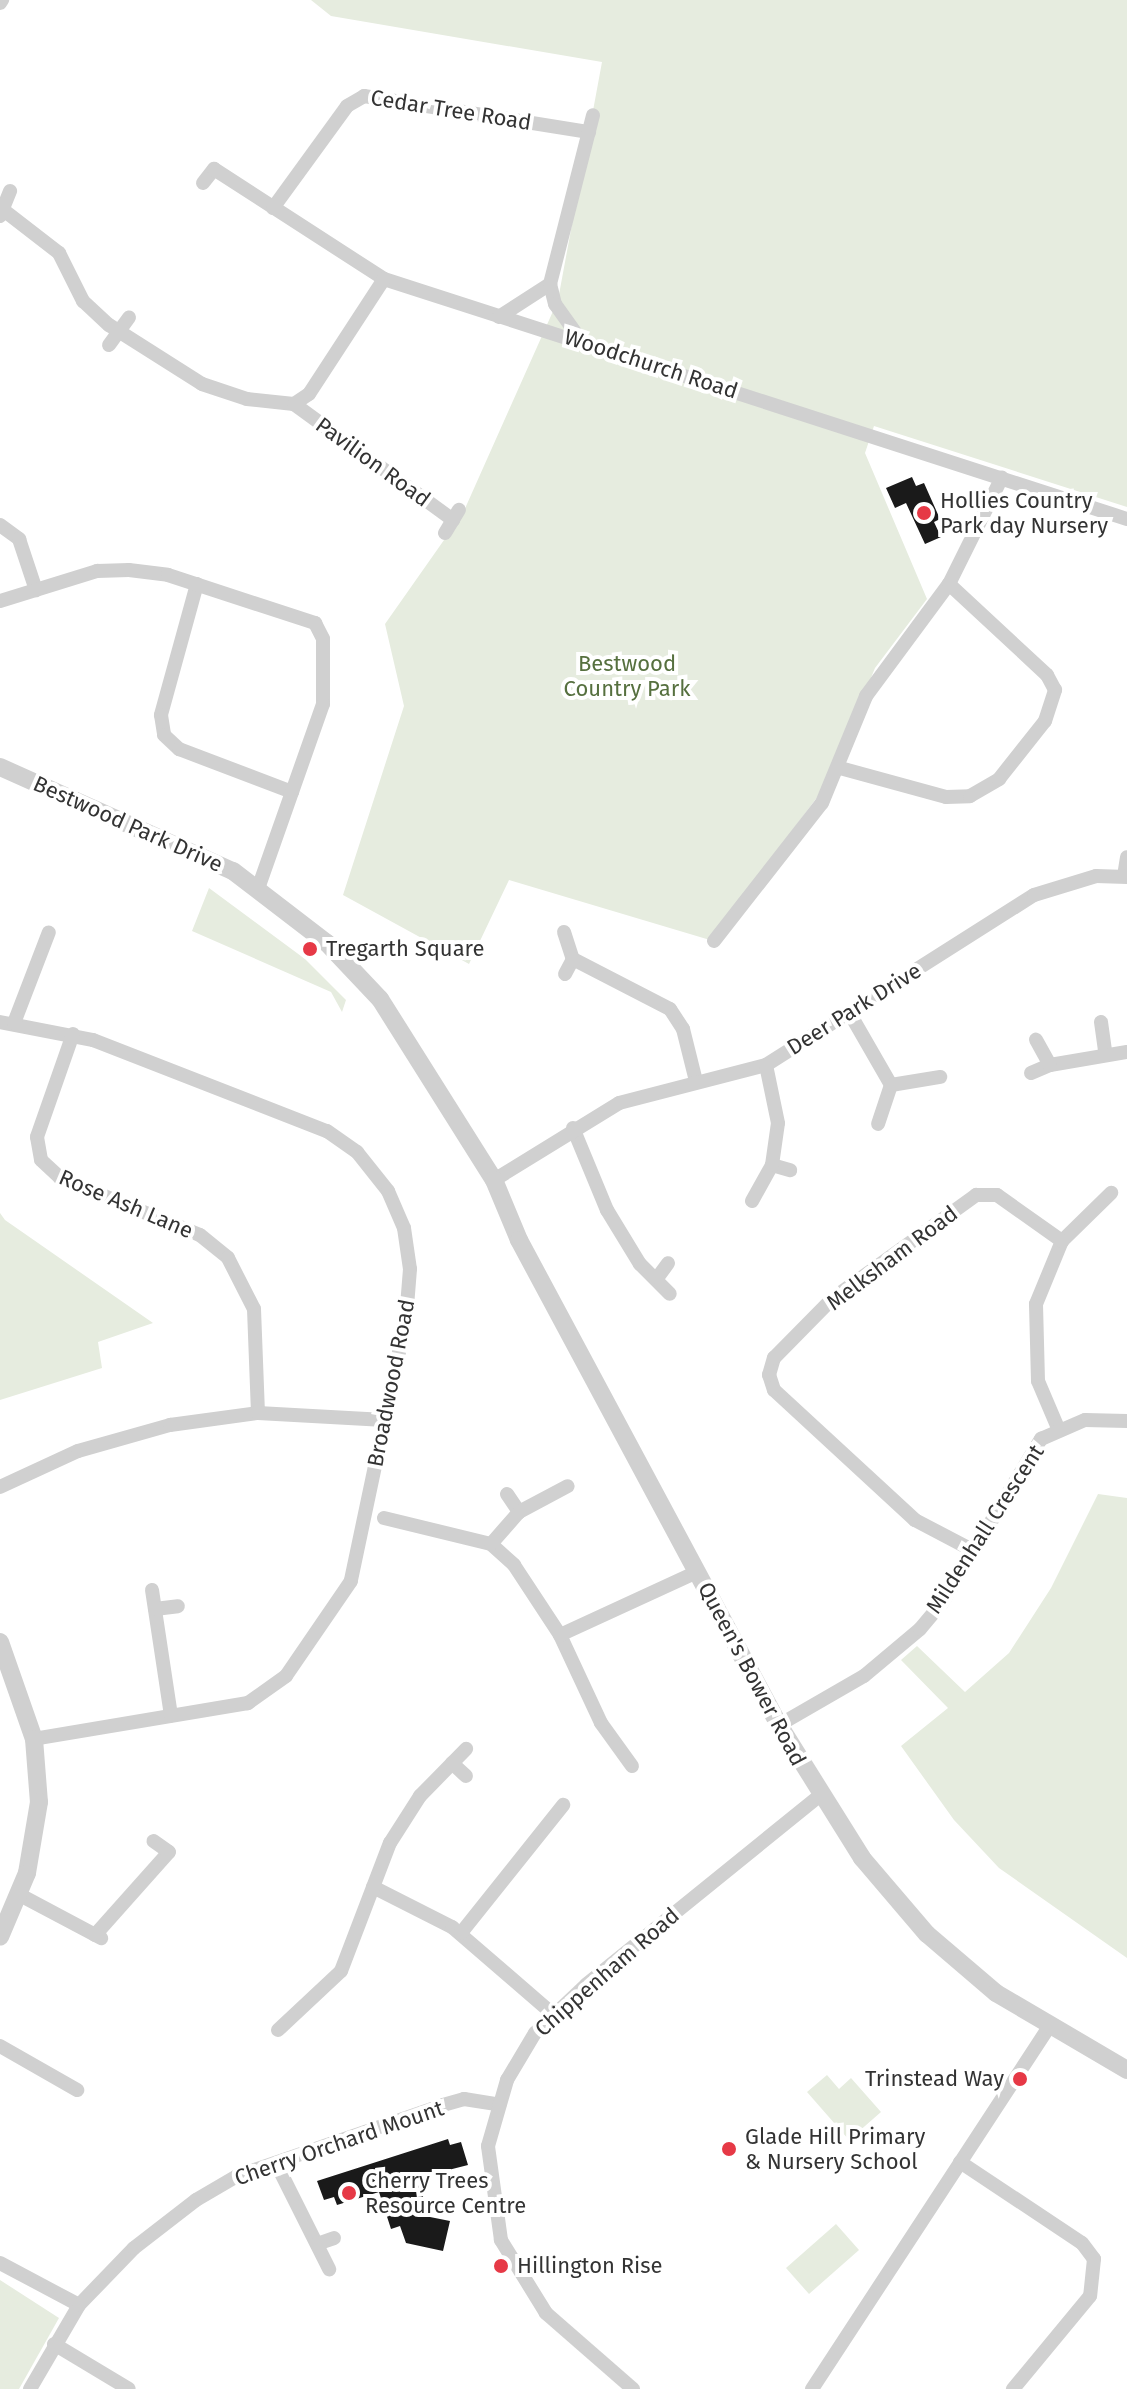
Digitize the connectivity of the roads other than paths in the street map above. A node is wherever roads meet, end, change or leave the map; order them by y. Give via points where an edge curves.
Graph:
1 (593, 115) dead end
2 (589, 132) junction
3 (203, 183) dead end
4 (10, 191) dead end
5 (273, 208) junction
6 (3, 214) edge
7 (384, 279) junction
8 (550, 284) junction
9 (129, 317) dead end
10 (499, 317) junction
11 (118, 332) junction
12 (583, 342) junction
13 (109, 345) dead end
14 (294, 404) junction
15 (1002, 477) junction
16 (1127, 519) edge
17 (453, 521) dead end
18 (0, 525) edge
19 (197, 584) junction
20 (949, 584) junction
21 (36, 590) junction
22 (0, 601) edge
23 (0, 767) edge
24 (840, 768) junction
25 (292, 792) junction
26 (1127, 857) edge
27 (1125, 877) edge
28 (258, 889) junction
29 (49, 932) dead end
30 (564, 932) dead end
31 (714, 941) dead end
32 (26, 943) dead end
33 (43, 949) junction
34 (573, 959) junction
35 (565, 974) dead end
36 (849, 1012) junction
37 (7, 1022) edge
38 (1101, 1022) dead end
39 (73, 1034) junction
40 (1036, 1040) dead end
41 (1105, 1052) junction
42 (1127, 1052) edge
43 (766, 1065) junction
44 (1050, 1065) junction
45 (1031, 1073) dead end
46 (940, 1077) dead end
47 (696, 1081) junction
48 (891, 1085) junction
49 (878, 1124) dead end
50 (573, 1128) junction
51 (772, 1165) junction
52 (790, 1170) dead end
53 (494, 1180) junction
54 (1111, 1193) dead end
55 (752, 1201) dead end
56 (1062, 1241) junction
57 (668, 1263) dead end
58 (658, 1277) junction
59 (670, 1294) dead end
60 (258, 1413) junction
61 (385, 1420) junction
62 (1127, 1421) edge
63 (1058, 1428) junction
64 (568, 1486) dead end
65 (0, 1487) edge
66 (507, 1494) dead end
67 (519, 1512) junction
68 (384, 1518) dead end
69 (491, 1544) junction
70 (974, 1551) junction
71 (697, 1572) junction
72 (152, 1590) dead end
73 (178, 1606) dead end
74 (155, 1609) junction
75 (560, 1635) junction
76 (0, 1642) edge
77 (171, 1716) junction
78 (779, 1725) junction
79 (34, 1739) junction
80 (466, 1749) dead end
81 (452, 1763) junction
82 (632, 1766) dead end
83 (466, 1776) dead end
84 (819, 1796) junction
85 (563, 1805) dead end
86 (153, 1841) dead end
87 (373, 1887) junction
88 (20, 1895) junction
89 (461, 1933) junction
90 (0, 1937) edge
91 (554, 2015) junction
92 (1048, 2028) junction
93 (278, 2030) dead end
94 (0, 2046) edge
95 (1127, 2070) edge
96 (77, 2090) dead end
97 (500, 2105) junction
98 (960, 2162) junction
99 (276, 2163) junction
100 (334, 2238) dead end
101 (317, 2244) junction
102 (0, 2263) edge
103 (329, 2269) dead end
104 (79, 2305) junction
105 (54, 2344) junction
106 (30, 2389) edge
107 (129, 2389) edge
108 (633, 2389) edge
109 (812, 2389) edge
110 (1013, 2389) edge

1 - 2 street
2 - 5 street, Cedar Tree Road via 364,96 347,106
2 - 8 street
3 - 5 street, Woodchurch Road via 214,169
4 - 6 street
5 - 7 street, Woodchurch Road
6 - 11 street, Pavilion Road via 59,253 83,301
7 - 10 street, Woodchurch Road
7 - 14 street, Pavilion Road via 309,394
8 - 10 street
8 - 12 street via 555,304
9 - 11 street
10 - 12 street, Woodchurch Road
11 - 13 street
11 - 14 street, Pavilion Road via 202,384 247,399
12 - 15 street, Woodchurch Road
14 - 17 street, Pavilion Road
15 - 16 street, Woodchurch Road
15 - 20 street
18 - 21 street via 19,539
19 - 21 street via 112,570
19 - 25 street via 161,715 164,735 179,749
19 - 25 street via 307,618 321,631 323,704
20 - 24 street via 866,696
20 - 24 street via 1047,675 1055,690 1045,721 999,779 970,796 946,797
21 - 22 street
23 - 28 street, Bestwood Park Drive via 197,851
24 - 31 street via 806,826
25 - 28 street
26 - 27 street
27 - 36 street, Deer Park Drive via 1096,876 1034,895
28 - 53 street, Bestwood Park Drive via 327,943 380,999
29 - 33 street
30 - 34 street
32 - 33 street
33 - 37 street
34 - 35 street
34 - 47 street via 670,1009 683,1029
36 - 43 street, Deer Park Drive
36 - 48 street
37 - 39 street, Broadwood Road
38 - 41 street
39 - 60 street, Rose Ash Lane via 37,1137 41,1160 60,1178 200,1235 228,1258 254,1309
39 - 61 street, Broadwood Road via 327,1131 368,1164 397,1210 410,1269
40 - 44 street
41 - 42 street
41 - 44 street
43 - 47 street, Deer Park Drive
43 - 51 street via 778,1102
44 - 45 street
46 - 48 street
47 - 50 street, Deer Park Drive via 619,1103
48 - 49 street
50 - 53 street, Deer Park Drive
50 - 58 street via 607,1210 640,1264
51 - 52 street
51 - 55 street
53 - 71 street, Queen's Bower Road via 519,1240
54 - 56 street
56 - 63 street via 1036,1304 1033,1342 1038,1381
56 - 70 street, Melksham Road via 997,1195 976,1195 832,1299 774,1358 769,1375 774,1390 915,1520
57 - 58 street
58 - 59 street
60 - 61 street
60 - 65 street via 123,1436
61 - 77 street, Broadwood Road via 342,1601 269,1693 248,1703
62 - 63 street, Mildenhall Crescent via 1085,1420
63 - 70 street, Mildenhall Crescent via 1027,1456
64 - 67 street
66 - 67 street
67 - 69 street
68 - 69 street
69 - 75 street via 514,1565
70 - 78 street, Mildenhall Crescent via 942,1603 902,1647
71 - 75 street
71 - 78 street, Queen's Bower Road
72 - 74 street
73 - 74 street
74 - 77 street
75 - 82 street via 601,1723
76 - 79 street
77 - 79 street, Broadwood Road
78 - 84 street, Queen's Bower Road
79 - 88 street via 38,1823
80 - 81 street
81 - 83 street
81 - 87 street via 401,1825
84 - 91 street, Chippenham Road
84 - 92 street, Queen's Bower Road via 879,1880 927,1934
85 - 89 street
86 - 88 street via 169,1852 98,1936
87 - 89 street
87 - 93 street via 341,1971
88 - 90 street
89 - 91 street
91 - 97 street, Chippenham Road via 518,2056
92 - 95 street, Queen's Bower Road
92 - 98 street
94 - 96 street
97 - 99 street, Cherry Orchard Mount via 464,2099
97 - 108 street, Chippenham Road via 488,2146 489,2186 512,2266 546,2313
98 - 109 street
98 - 110 street via 1082,2243 1094,2259 1090,2296
99 - 101 street
99 - 104 street, Cherry Orchard Mount via 237,2176 165,2222
100 - 101 street
101 - 103 street
102 - 104 street
104 - 105 street, Cherry Orchard Mount
105 - 106 street, Cherry Orchard Mount
105 - 107 street

